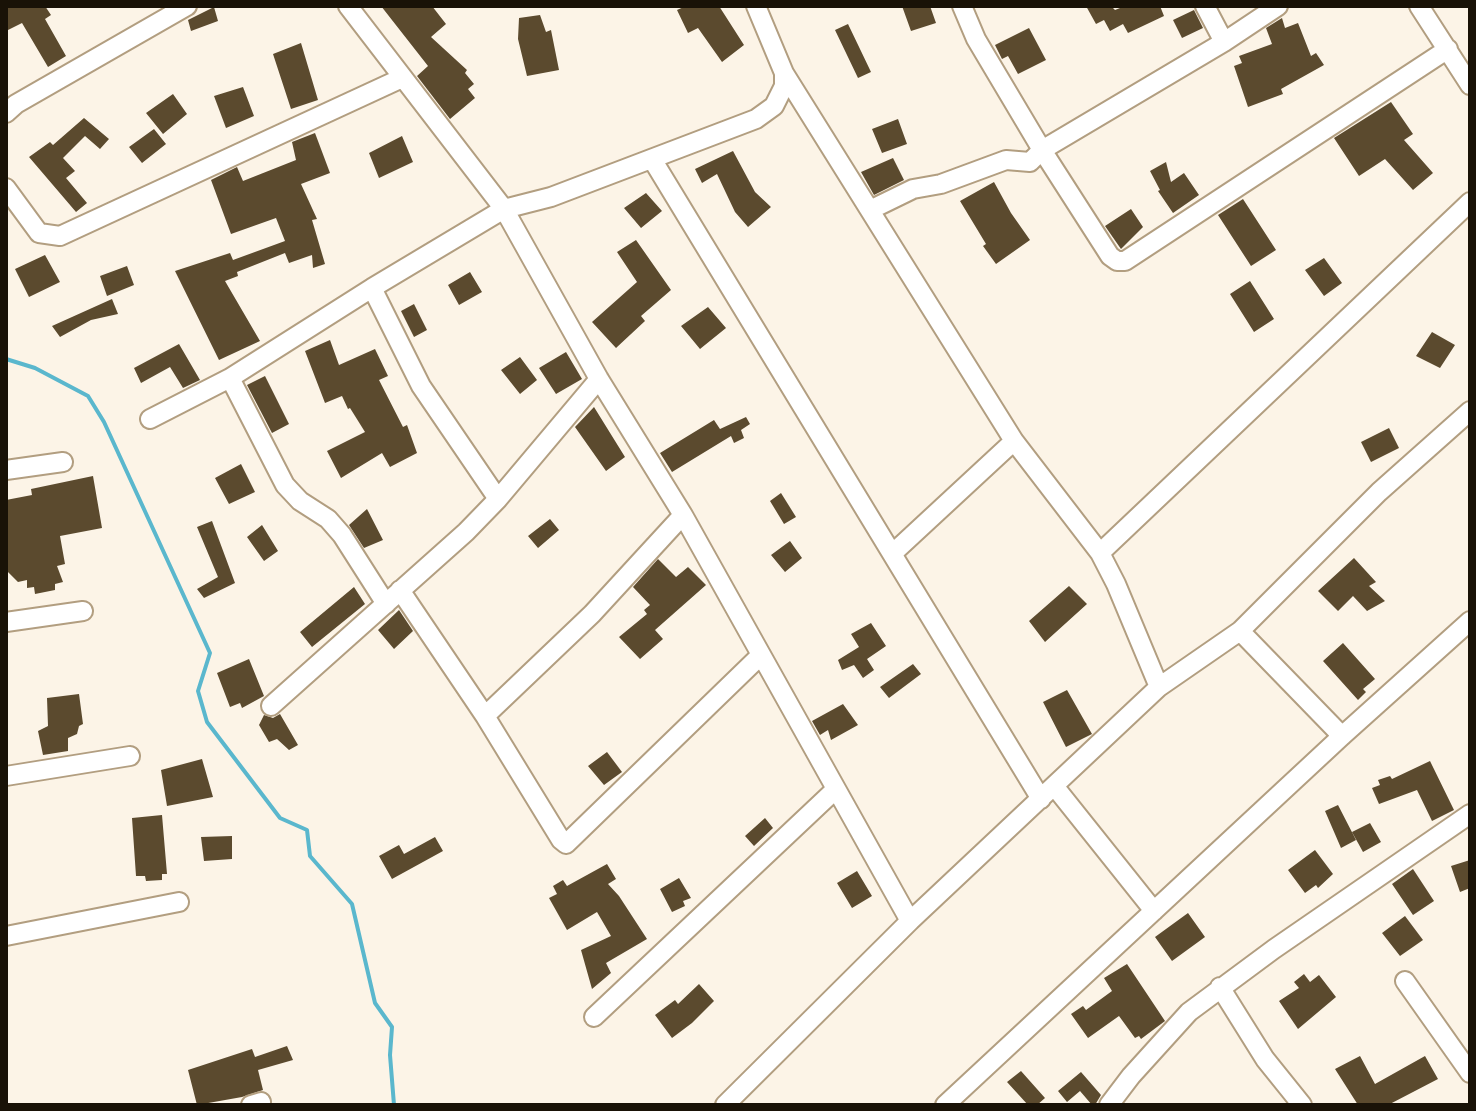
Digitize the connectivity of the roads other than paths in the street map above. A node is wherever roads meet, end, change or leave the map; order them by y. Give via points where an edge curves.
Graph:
1 (187, 6) edge
2 (348, 6) edge
3 (756, 6) edge
4 (962, 6) edge
5 (1205, 6) edge
6 (1278, 6) edge
7 (1419, 6) edge
8 (1224, 42) junction
9 (1448, 49) junction
10 (784, 73) junction
11 (402, 78) junction
12 (1470, 85) edge
13 (6, 113) edge
14 (1042, 150) junction
15 (652, 159) junction
16 (6, 188) edge
17 (1470, 202) edge
18 (504, 209) junction
19 (870, 210) junction
20 (372, 288) junction
21 (230, 378) junction
22 (599, 379) junction
23 (1470, 411) edge
24 (150, 419) dead end
25 (1014, 441) junction
26 (63, 462) dead end
27 (6, 470) edge
28 (498, 499) junction
29 (683, 515) junction
30 (1100, 553) junction
31 (892, 554) junction
32 (400, 590) junction
33 (386, 604) junction
34 (83, 611) dead end
35 (1470, 621) edge
36 (6, 622) edge
37 (1240, 631) junction
38 (761, 655) junction
39 (1159, 687) junction
40 (271, 706) dead end
41 (485, 716) junction
42 (1342, 736) junction
43 (130, 756) dead end
44 (6, 776) edge
45 (836, 789) junction
46 (1048, 793) junction
47 (1470, 814) edge
48 (179, 902) dead end
49 (1154, 911) junction
50 (910, 921) junction
51 (6, 936) edge
52 (1405, 981) dead end
53 (1220, 987) junction
54 (594, 1017) dead end
55 (1470, 1073) edge
56 (730, 1104) edge
57 (945, 1105) edge
58 (1110, 1105) edge
59 (1302, 1105) edge

1 - 13 street
2 - 11 street
3 - 10 street
4 - 14 street
5 - 8 street
6 - 8 street
7 - 9 street
8 - 14 street
9 - 12 street
9 - 14 street via 1125,261 1110,256
10 - 15 street via 774,106 756,119
10 - 19 street
11 - 16 street via 60,236 39,233
11 - 18 street
14 - 19 street via 1030,162 1002,162 913,189
15 - 18 street
15 - 31 street
17 - 30 street
18 - 20 street
18 - 22 street
19 - 25 street
20 - 21 street
20 - 28 street via 421,386
21 - 24 street
21 - 33 street via 285,485 342,535
22 - 28 street
22 - 29 street
23 - 37 street via 1379,492
25 - 30 street
25 - 31 street
26 - 27 street
28 - 32 street
29 - 38 street
29 - 41 street via 592,614
30 - 39 street
31 - 46 street
32 - 33 street
32 - 41 street
33 - 40 street
34 - 36 street
35 - 42 street
37 - 39 street
37 - 42 street
38 - 41 street via 566,844
38 - 45 street
39 - 46 street
42 - 49 street
43 - 44 street
45 - 50 street
45 - 54 street
46 - 49 street
46 - 50 street
47 - 53 street
48 - 51 street
49 - 57 street
50 - 56 street
52 - 55 street
53 - 58 street via 1189,1012
53 - 59 street via 1265,1059

